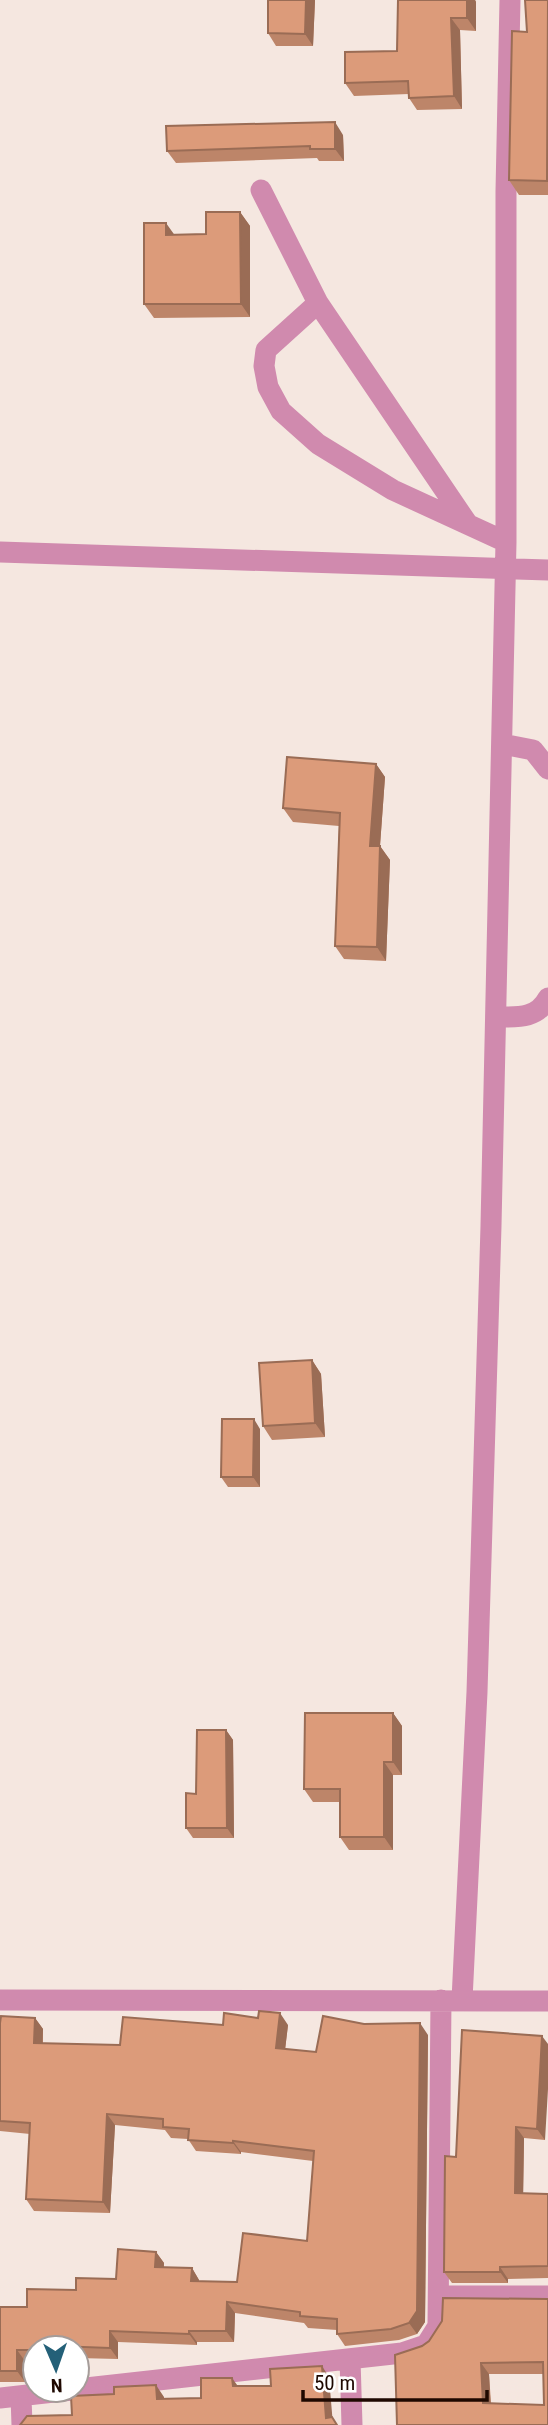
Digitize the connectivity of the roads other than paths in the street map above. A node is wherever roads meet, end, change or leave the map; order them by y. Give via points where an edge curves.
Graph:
1 (510, 0) edge
2 (261, 190) dead end
3 (318, 303) junction
4 (468, 525) junction
5 (506, 542) junction
6 (0, 552) edge
7 (505, 570) junction
8 (548, 570) edge
9 (502, 744) junction
10 (548, 769) edge
11 (548, 998) edge
12 (496, 1017) junction
13 (0, 2000) edge
14 (452, 2000) junction
15 (548, 2001) edge
16 (439, 2296) junction
17 (548, 2296) edge
18 (350, 2359) junction
19 (91, 2388) edge
20 (11, 2397) edge
21 (22, 2425) edge
22 (352, 2425) edge

1 - 5 street
2 - 3 street
3 - 4 street
3 - 4 street via 265,350 268,387 281,411 318,444 383,484
4 - 5 street
5 - 7 street
6 - 7 street
7 - 8 street
7 - 9 street
9 - 10 street via 533,750
9 - 12 street
11 - 12 street via 543,1008 528,1016
12 - 14 street via 477,1692
13 - 14 street
14 - 15 street
14 - 16 street
16 - 17 street
16 - 18 street via 438,2326 426,2345 402,2353
18 - 19 street
18 - 22 street
20 - 21 street

